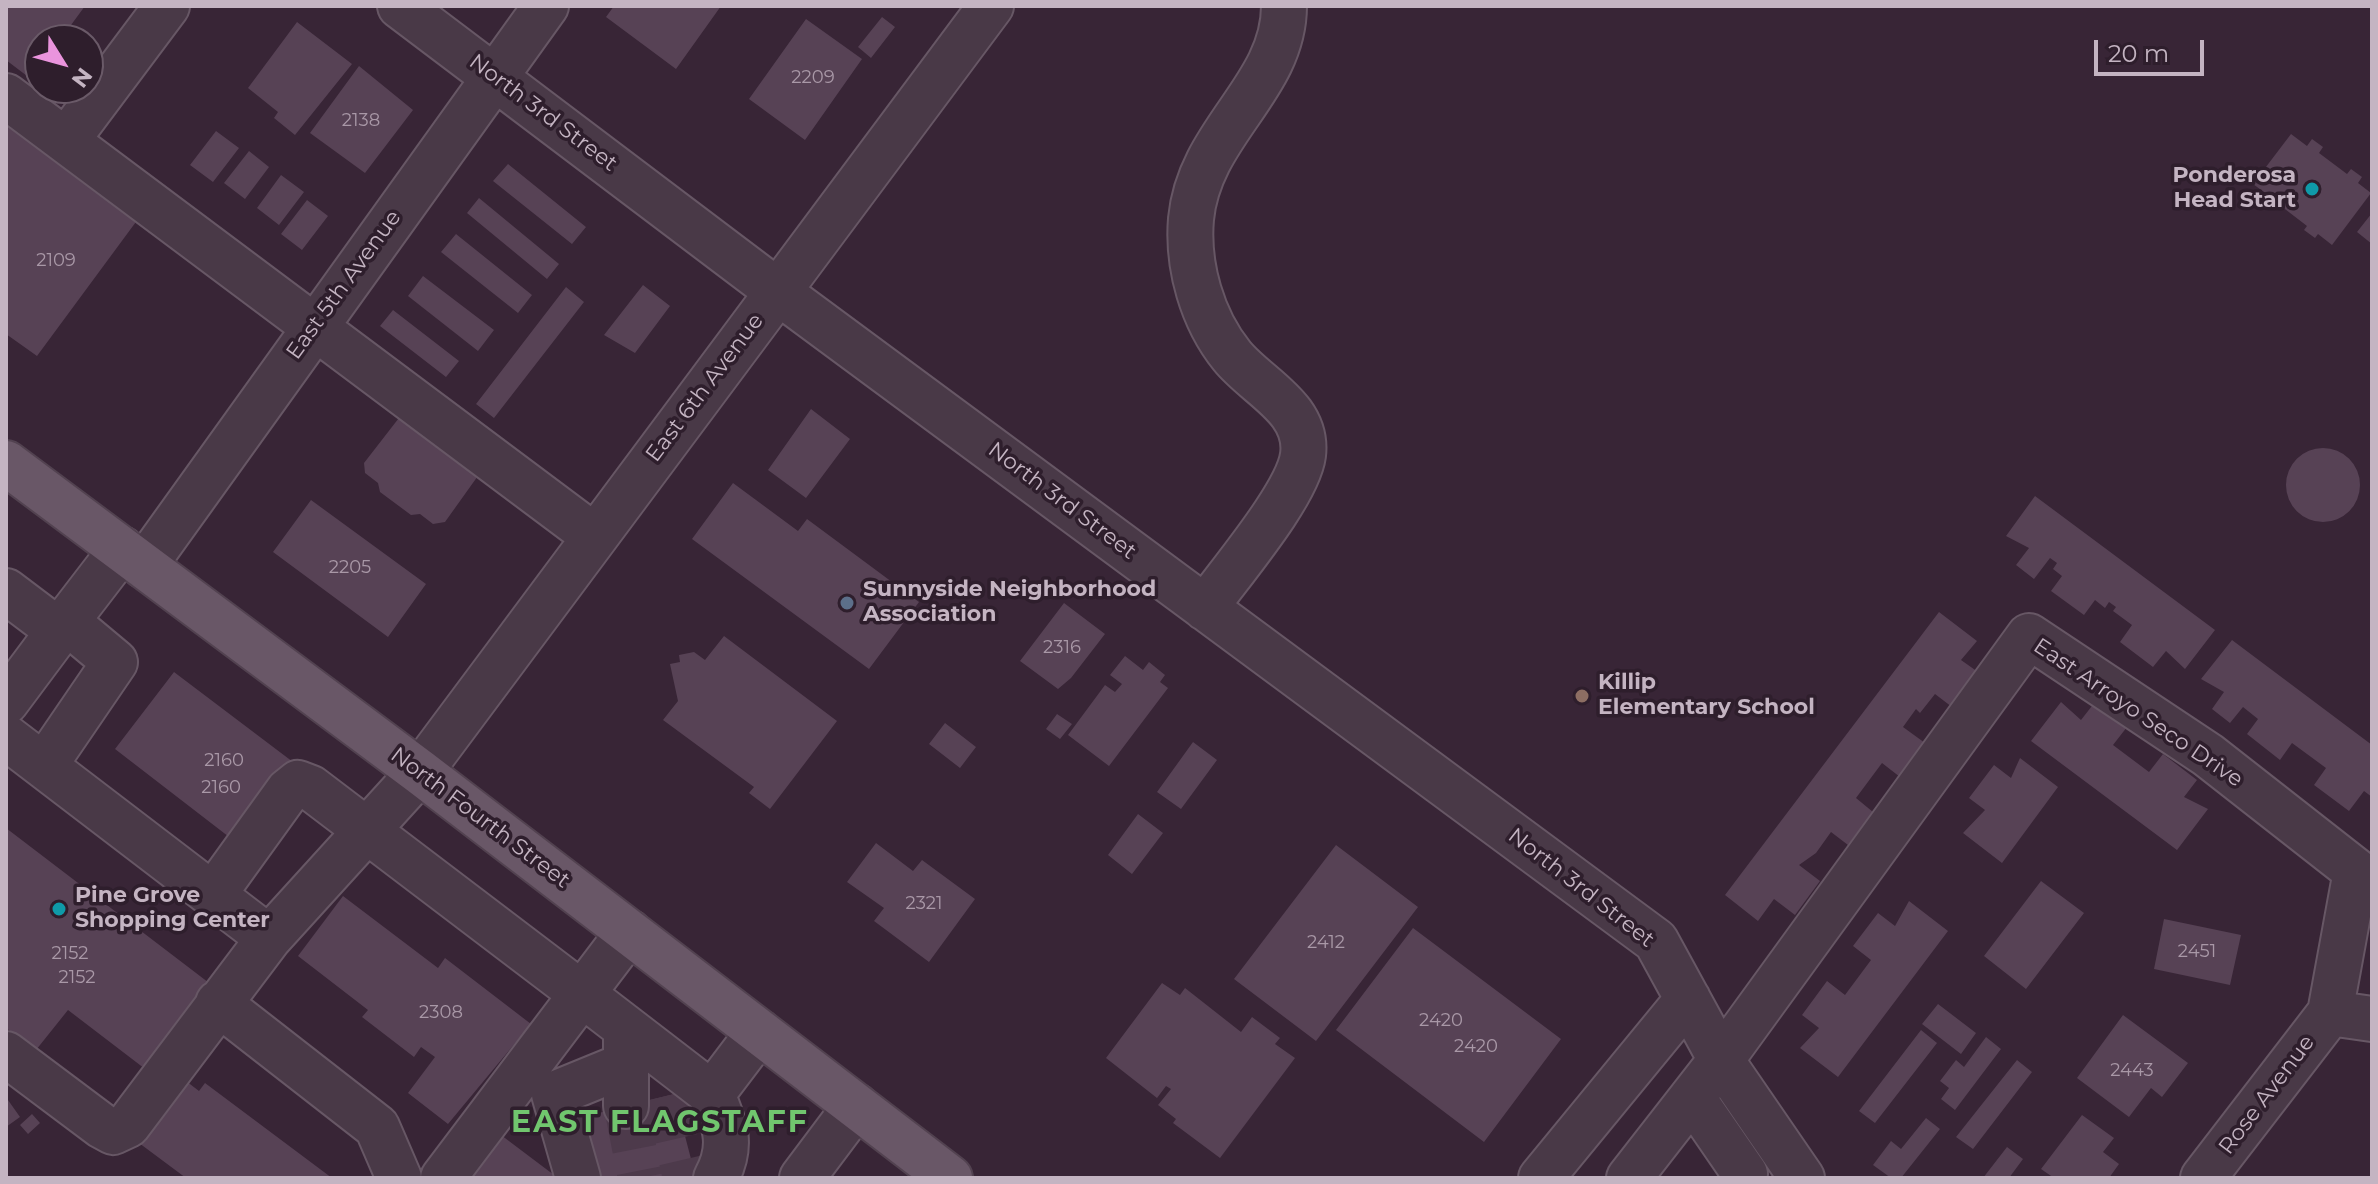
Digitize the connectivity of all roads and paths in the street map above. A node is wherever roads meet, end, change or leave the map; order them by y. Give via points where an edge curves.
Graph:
1 (167, 6) edge
2 (400, 6) edge
3 (546, 6) edge
4 (991, 6) edge
5 (1284, 6) edge
6 (494, 76) junction
7 (6, 96) edge
8 (66, 141) junction
9 (777, 291) junction
10 (315, 326) junction
11 (6, 463) edge
12 (594, 536) junction
13 (133, 557) junction
14 (6, 591) edge
15 (1205, 608) junction
16 (63, 626) junction
17 (6, 702) edge
18 (6, 737) edge
19 (44, 766) junction
20 (420, 772) junction
21 (367, 830) junction
22 (213, 895) junction
23 (629, 932) junction
24 (269, 938) junction
25 (582, 994) junction
26 (1688, 999) junction
27 (218, 1003) junction
28 (2351, 1016) edge
29 (759, 1032) junction
30 (6, 1054) edge
31 (1721, 1060) junction
32 (641, 1070) junction
33 (712, 1094) junction
34 (1692, 1097) junction
35 (856, 1106) junction
36 (399, 1178) edge
37 (443, 1178) edge
38 (578, 1178) edge
39 (716, 1178) edge
40 (802, 1178) edge
41 (950, 1178) edge
42 (1541, 1178) edge
43 (1629, 1178) edge
44 (1742, 1178) edge
45 (1802, 1178) edge
46 (2203, 1178) edge

1 - 8 street
2 - 6 street, North 3rd Street
3 - 6 street, East 5th Avenue
4 - 9 street, East 6th Avenue
5 - 15 street via 1266,73 1204,164 1195,189 1191,254 1207,314 1230,354 1290,409 1300,429 1303,454 1294,484
6 - 9 street, North 3rd Street
6 - 10 street, East 5th Avenue
7 - 8 street
8 - 10 street
9 - 12 street, East 6th Avenue
9 - 15 street, North 3rd Street
10 - 12 street
10 - 13 street, East 5th Avenue
11 - 13 main road, North Fourth Street
12 - 20 street, East 6th Avenue
13 - 16 street, East 5th Avenue
13 - 20 main road, North Fourth Street
14 - 16 street
15 - 26 street, North 3rd Street via 1656,941
16 - 17 street, East 5th Avenue
16 - 19 street via 115,662
18 - 19 street
19 - 22 street
20 - 21 street, East 6th Avenue
20 - 23 main road, North Fourth Street
21 - 22 street via 298,783
21 - 24 street, East 6th Avenue
21 - 25 street
22 - 24 street
23 - 25 street
23 - 29 main road, North Fourth Street
24 - 27 street, East 6th Avenue
25 - 32 street
25 - 37 street
26 - 31 street, North 3rd Street
26 - 42 street
27 - 30 street, East 6th Avenue via 128,1125 113,1132
27 - 36 street via 377,1127
28 - 31 street, East Arroyo Seco Drive via 2356,871 2208,755 2029,636
28 - 46 street, Rose Avenue
29 - 33 street
29 - 35 main road, North Fourth Street
31 - 34 street
31 - 45 street, North 3rd Street
32 - 33 street
32 - 38 street via 554,1094
33 - 39 street via 725,1124 726,1160
34 - 43 street
34 - 44 street via 1745,1174
35 - 40 street
35 - 41 main road, North Fourth Street

